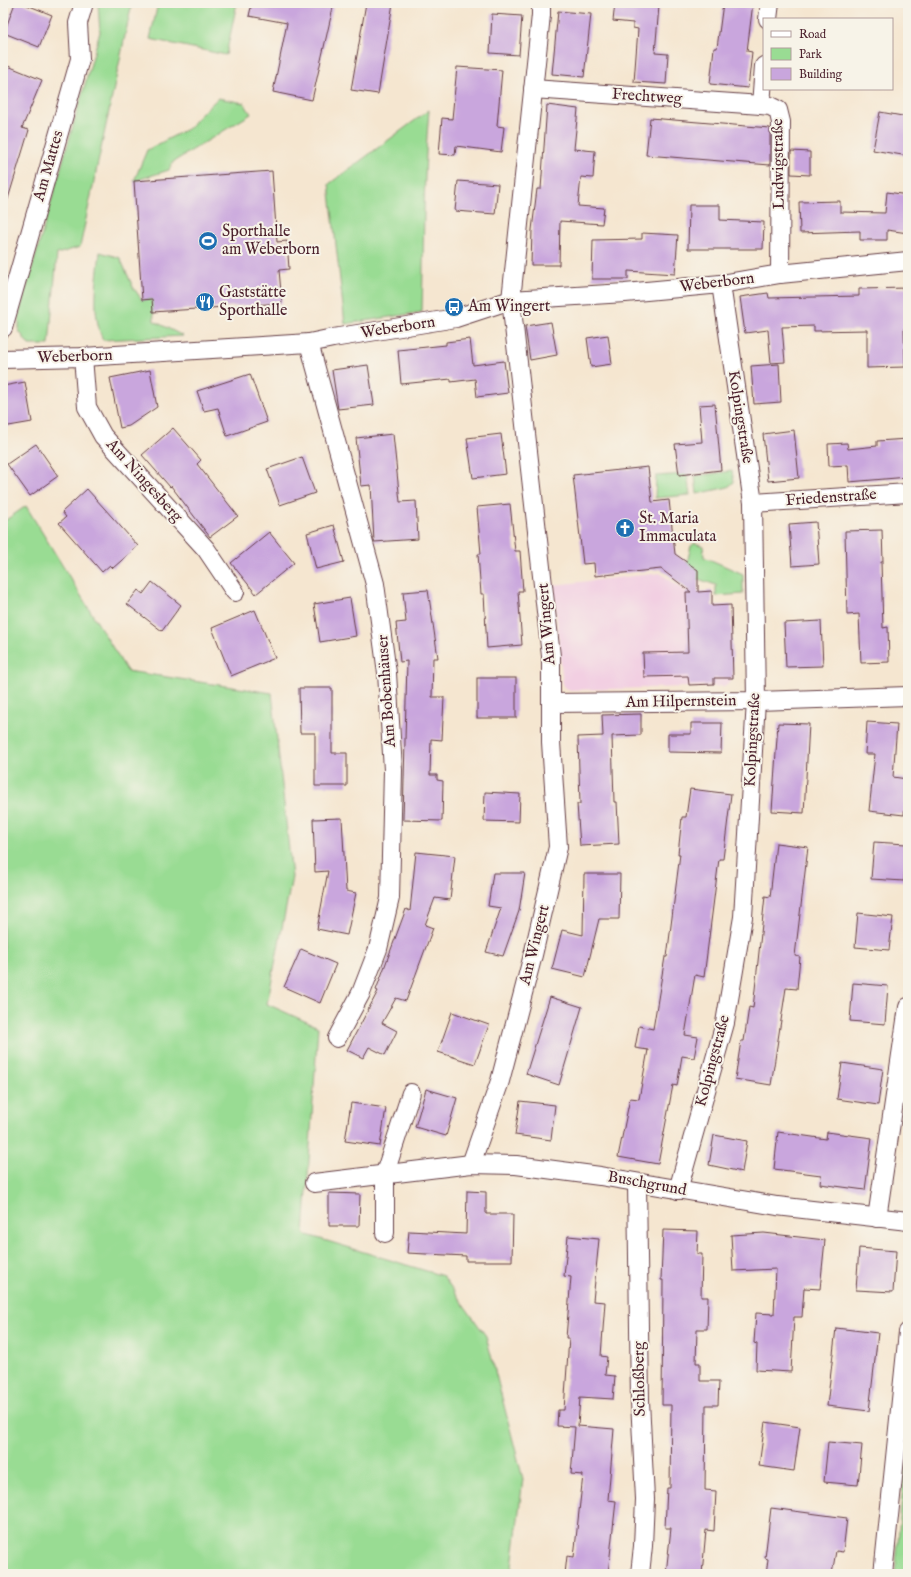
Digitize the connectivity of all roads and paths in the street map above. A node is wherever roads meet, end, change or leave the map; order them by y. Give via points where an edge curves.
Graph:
1 (84, 3) edge
2 (541, 3) edge
3 (770, 3) edge
4 (768, 18) edge
5 (763, 79) edge
6 (533, 88) junction
7 (761, 105) junction
8 (908, 261) edge
9 (780, 274) junction
10 (720, 284) junction
11 (511, 300) junction
12 (3, 328) edge
13 (309, 344) junction
14 (83, 358) junction
15 (3, 359) edge
16 (908, 493) edge
17 (753, 503) junction
18 (235, 592) dead end
19 (908, 696) edge
20 (756, 701) junction
21 (551, 703) junction
22 (908, 1008) edge
23 (337, 1038) dead end
24 (411, 1093) dead end
25 (471, 1164) junction
26 (385, 1173) junction
27 (314, 1182) dead end
28 (637, 1183) junction
29 (678, 1190) junction
30 (877, 1218) junction
31 (908, 1221) edge
32 (385, 1233) dead end
33 (908, 1332) edge
34 (640, 1574) edge
35 (884, 1574) edge

1 - 12 street, Am Mattes via 78,23 80,59
2 - 6 street, Am Wingert
3 - 4 street
5 - 7 street, Ludwigstraße
6 - 7 street, Frechtweg
6 - 11 street, Am Wingert
7 - 9 street, Ludwigstraße via 778,110 781,122
8 - 9 street, Weberborn
9 - 10 street, Weberborn
10 - 11 street, Weberborn
10 - 17 street, Kolpingstraße
11 - 13 street, Weberborn via 456,318
11 - 21 street, Am Wingert via 551,656
13 - 14 street, Weberborn
13 - 23 street, Am Bobenhäuser via 375,584 387,673 393,770 390,898 378,949 361,993
14 - 15 street, Weberborn
14 - 18 street, Am Ningesberg via 87,407 103,436 206,548
16 - 17 street, Friedenstraße
17 - 20 street, Kolpingstraße
19 - 20 street, Am Hilpernstein
20 - 21 street, Am Hilpernstein
20 - 29 street, Kolpingstraße via 743,917 725,1023
21 - 25 street, Am Wingert via 558,847 500,1081
22 - 30 street
24 - 26 street
25 - 26 street, Buschgrund
25 - 28 street, Buschgrund via 516,1165 560,1170
26 - 27 street, Buschgrund
26 - 32 street
28 - 29 street, Buschgrund
28 - 34 street, Schloßberg via 640,1401 645,1499
29 - 30 street, Buschgrund via 777,1206
30 - 31 street, Buschgrund
33 - 35 street

